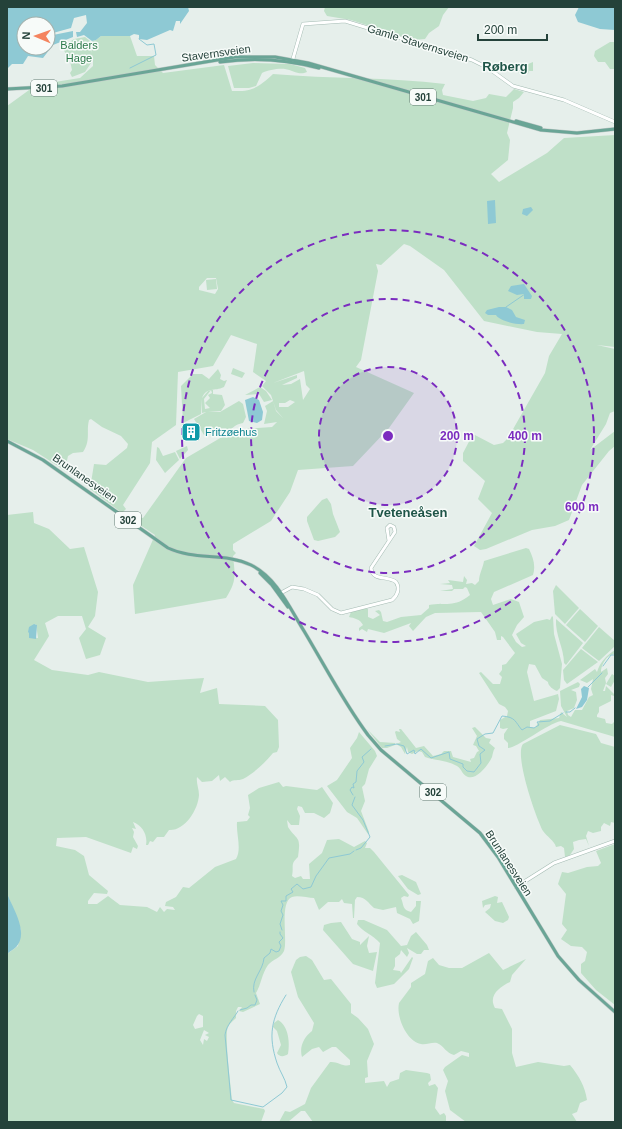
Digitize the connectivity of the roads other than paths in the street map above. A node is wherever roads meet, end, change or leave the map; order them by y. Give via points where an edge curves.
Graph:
1 (293, 61) junction
2 (7, 89) edge
3 (615, 122) edge
4 (615, 130) edge
5 (7, 442) edge
6 (389, 541) junction
7 (280, 594) junction
8 (615, 841) edge
9 (516, 887) junction
10 (615, 1012) edge

1 - 2 main road, Stavernsveien / 301 via 268,56 244,57 50,88
1 - 3 street, Gamle Stavernsveien via 303,24 345,21 485,66 513,86 564,100
1 - 4 main road, Stavernsveien / 301 via 534,128 585,133
5 - 7 main road, Brunlanesveien / 302 via 43,460 168,548 191,556 227,557 248,564
6 - 6 street via 395,530 390,525 387,530
6 - 7 street via 371,568 377,577 390,578 396,582 398,591 392,600 341,612 332,609 318,595 304,589 292,587
7 - 9 main road, Brunlanesveien / 302 via 368,735 381,750 480,833
8 - 9 street via 554,863
9 - 10 main road, Brunlanesveien / 302 via 562,962

